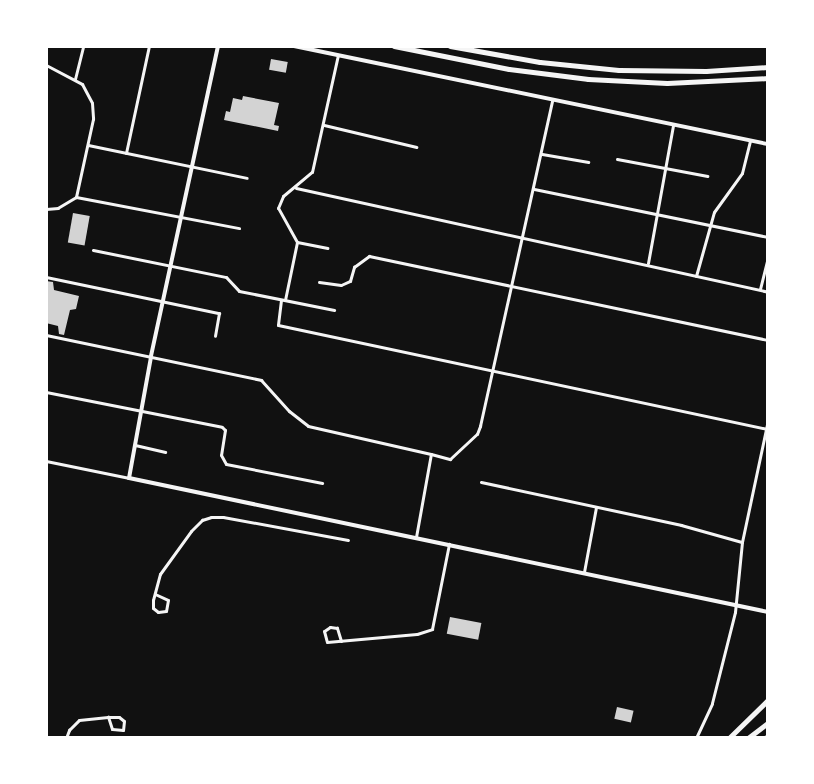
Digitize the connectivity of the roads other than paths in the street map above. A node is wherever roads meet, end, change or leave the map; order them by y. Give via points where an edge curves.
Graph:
1 (83, 46) edge
2 (150, 46) edge
3 (218, 46) edge
4 (294, 46) edge
5 (394, 46) edge
6 (450, 46) edge
7 (338, 55) junction
8 (46, 65) edge
9 (768, 67) edge
10 (768, 78) edge
11 (75, 79) junction
12 (552, 100) junction
13 (324, 125) junction
14 (672, 125) junction
15 (750, 141) junction
16 (768, 144) edge
17 (88, 145) junction
18 (416, 147) dead end
19 (126, 153) junction
20 (542, 154) junction
21 (617, 159) dead end
22 (588, 162) dead end
23 (193, 167) junction
24 (664, 169) junction
25 (706, 176) dead end
26 (247, 178) dead end
27 (296, 188) junction
28 (534, 189) junction
29 (76, 197) junction
30 (46, 209) edge
31 (656, 215) junction
32 (182, 216) junction
33 (709, 226) junction
34 (238, 228) dead end
35 (524, 237) junction
36 (768, 237) edge
37 (297, 242) junction
38 (327, 248) dead end
39 (93, 250) dead end
40 (768, 256) edge
41 (648, 263) junction
42 (172, 267) junction
43 (46, 276) edge
44 (696, 276) junction
45 (319, 282) dead end
46 (512, 287) junction
47 (760, 289) junction
48 (768, 292) edge
49 (283, 300) junction
50 (164, 301) junction
51 (334, 310) dead end
52 (46, 335) edge
53 (215, 336) dead end
54 (768, 340) edge
55 (151, 357) junction
56 (494, 370) junction
57 (46, 392) edge
58 (141, 411) junction
59 (768, 420) edge
60 (766, 429) junction
61 (135, 446) junction
62 (165, 452) dead end
63 (431, 454) junction
64 (46, 461) edge
65 (129, 478) junction
66 (481, 482) dead end
67 (322, 483) dead end
68 (596, 507) junction
69 (416, 537) junction
70 (348, 540) dead end
71 (742, 542) junction
72 (449, 544) junction
73 (584, 572) junction
74 (155, 594) junction
75 (736, 604) junction
76 (768, 612) edge
77 (341, 641) junction
78 (768, 700) edge
79 (108, 717) junction
80 (768, 723) edge
81 (66, 738) edge
82 (696, 738) edge
83 (729, 738) edge
84 (748, 738) edge

1 - 11 street
2 - 19 street
3 - 23 street
4 - 7 street
5 - 10 main road via 509,69 588,79 667,83
6 - 9 main road via 540,62 619,70 706,71
7 - 12 street
7 - 13 street
8 - 11 street
11 - 17 street via 88,91 92,103
12 - 14 street
12 - 20 street
13 - 18 street
13 - 27 street via 312,172
14 - 15 street
14 - 24 street
15 - 16 street
15 - 33 street via 742,173 714,212
17 - 19 street
17 - 29 street
19 - 23 street
20 - 22 street
20 - 28 street
21 - 24 street
23 - 26 street
23 - 32 street
24 - 25 street
24 - 31 street
27 - 35 street
27 - 37 street via 283,196 278,208
28 - 31 street
28 - 35 street
29 - 30 street via 64,206
29 - 32 street
31 - 33 street
31 - 41 street
32 - 34 street
32 - 42 street
33 - 36 street
33 - 44 street
35 - 41 street
35 - 46 street
37 - 38 street
37 - 49 street
39 - 42 street
40 - 47 street
41 - 44 street
42 - 49 street via 226,277 239,291
42 - 50 street
43 - 50 street
44 - 47 street
45 - 46 street via 341,285 350,281 354,267 369,256
46 - 54 street
46 - 56 street
47 - 48 street
49 - 51 street
49 - 56 street via 278,325
50 - 53 street via 219,313
50 - 55 street
52 - 55 street
55 - 58 street
55 - 63 street via 261,380 289,412 308,426
56 - 60 street
56 - 63 street via 477,434 450,458
57 - 58 street
58 - 61 street
58 - 67 street via 222,427 225,430 221,456 226,464
59 - 60 street
60 - 71 street
61 - 62 street
61 - 65 street
63 - 69 street
64 - 65 street
65 - 69 street
66 - 68 street
68 - 71 street
68 - 73 street
69 - 72 street
70 - 74 street via 223,516 211,517 190,531 160,574
71 - 75 street
72 - 73 street
72 - 77 street via 432,629 417,634
73 - 75 street
74 - 74 street via 153,608 158,612 166,611 168,600
75 - 76 street
75 - 82 street via 712,703
77 - 77 street via 327,642 324,631 330,627 337,628
78 - 83 main road
79 - 79 street via 122,718 123,730 112,730
79 - 81 street via 79,720
80 - 84 main road

